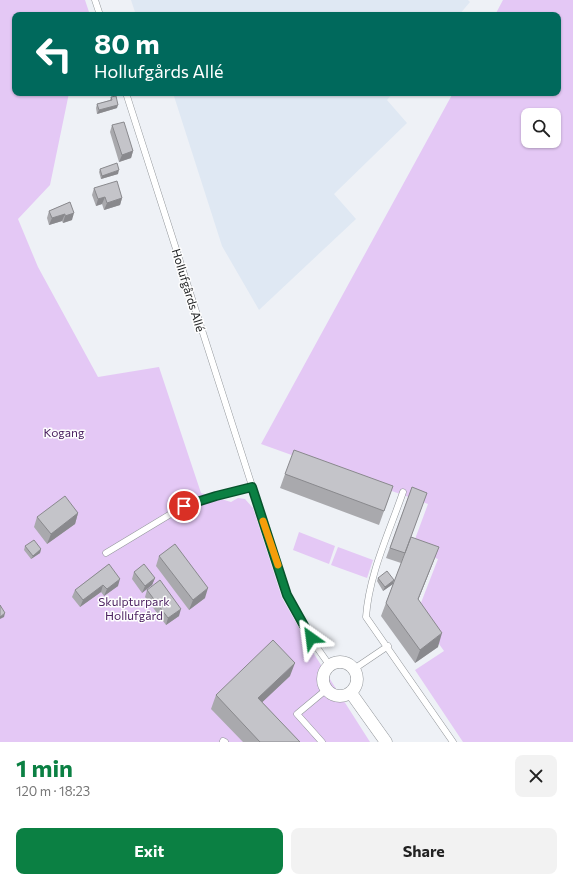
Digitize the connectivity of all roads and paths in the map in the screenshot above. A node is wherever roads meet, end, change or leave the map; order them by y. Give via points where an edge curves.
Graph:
1 (96, 0) edge
2 (99, 12) edge
3 (127, 96) edge
4 (252, 487) junction
5 (403, 492) dead end
6 (106, 553) dead end
7 (388, 646) junction
8 (330, 666) junction
9 (354, 669) junction
10 (326, 689) junction
11 (351, 693) junction
12 (322, 742) edge
13 (386, 742) edge
14 (453, 742) edge

1 - 2 lane
3 - 4 lane, Hollufgårds Allé
4 - 6 lane via 184,506
4 - 8 lane, Hollufgårds Allé via 287,595 304,629
5 - 7 lane via 367,597 366,617
7 - 9 lane
7 - 14 lane
8 - 9 street via 343,662
8 - 10 street via 324,677
9 - 11 street via 358,679
10 - 11 street via 340,696
10 - 12 lane via 297,714
11 - 13 street

